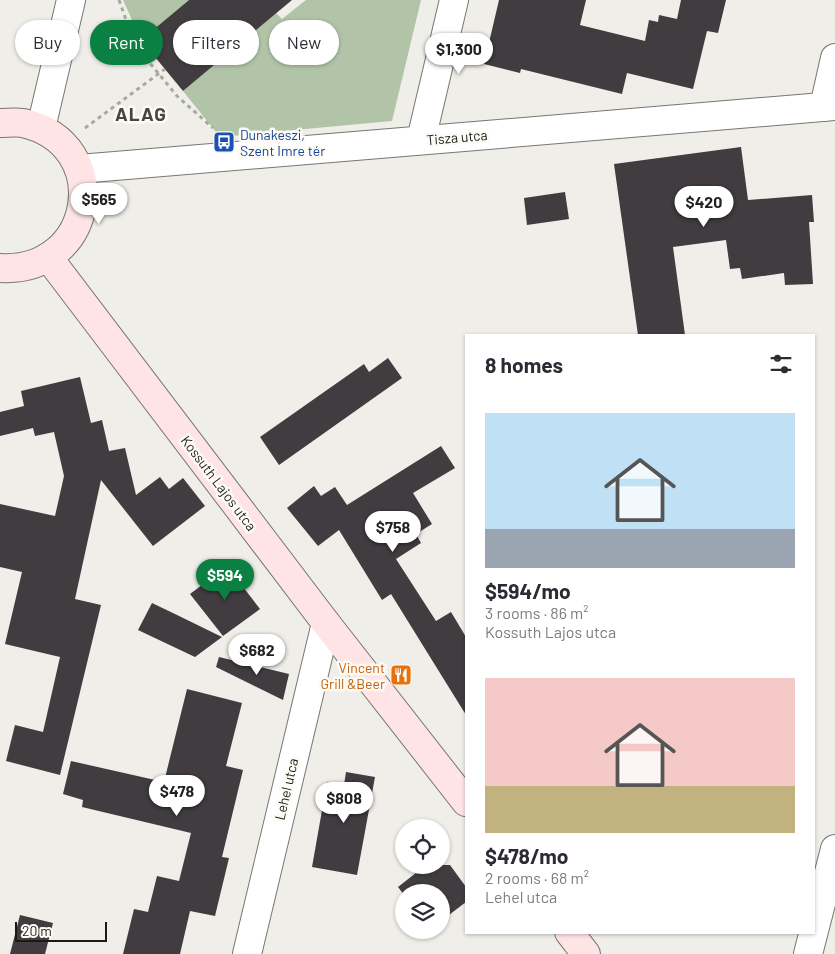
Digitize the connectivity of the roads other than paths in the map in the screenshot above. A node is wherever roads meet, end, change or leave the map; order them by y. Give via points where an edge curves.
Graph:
1 (71, 0) edge
2 (454, 0) edge
3 (835, 58) edge
4 (829, 107) edge
5 (0, 123) edge
6 (40, 128) junction
7 (421, 140) junction
8 (79, 168) junction
9 (48, 257) junction
10 (0, 268) edge
11 (326, 623) junction
12 (465, 801) edge
13 (835, 849) edge
14 (815, 927) edge
15 (571, 934) edge
16 (813, 934) edge
17 (247, 954) edge
18 (586, 954) edge
19 (808, 954) edge

1 - 6 street
2 - 7 street
3 - 4 street
4 - 7 street, Tisza utca
5 - 6 street via 21,123
6 - 8 street via 70,152
7 - 8 street, Tisza utca
8 - 9 street via 83,195 76,228
9 - 10 street via 13,269
9 - 11 street, Kossuth Lajos utca
11 - 12 street, Kossuth Lajos utca
11 - 17 street, Lehel utca
13 - 14 street
15 - 18 street
16 - 19 street

